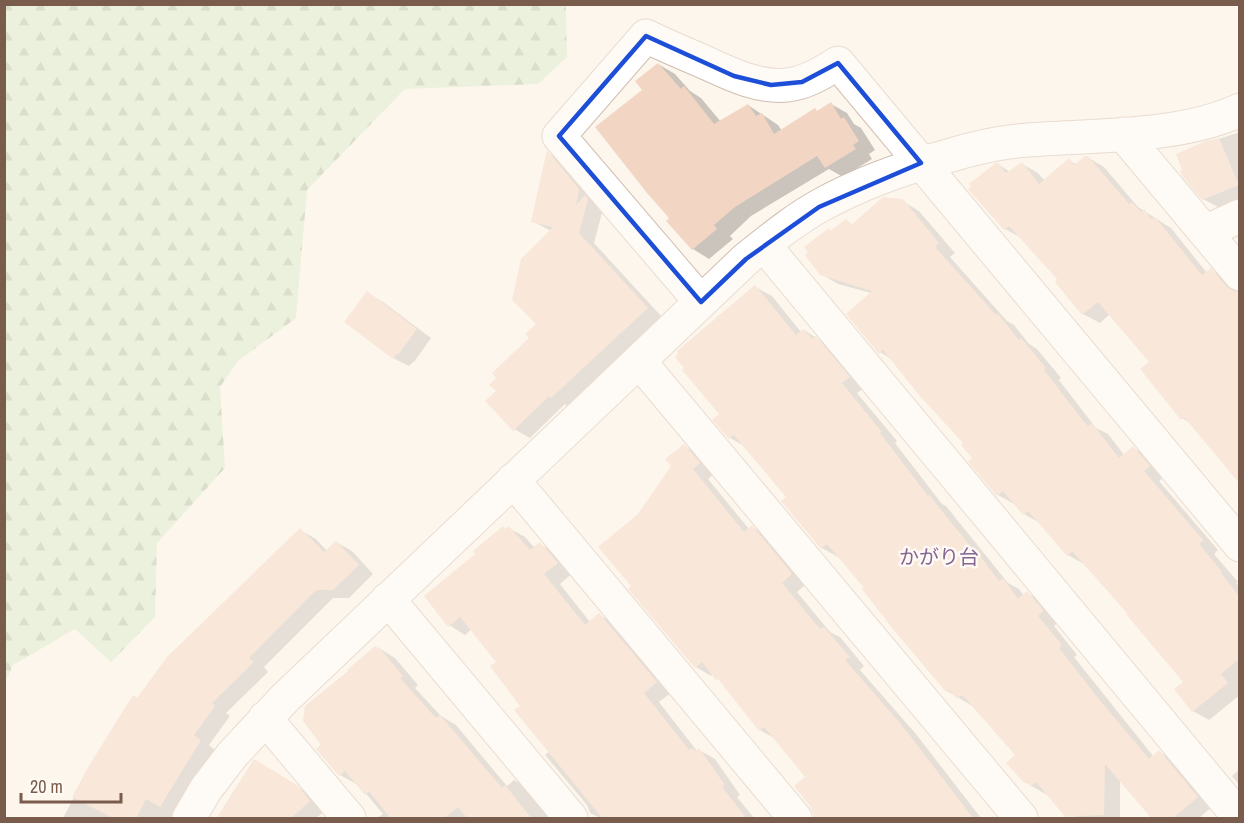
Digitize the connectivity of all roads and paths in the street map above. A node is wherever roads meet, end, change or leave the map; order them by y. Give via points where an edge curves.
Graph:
1 (1239, 110) edge
2 (1123, 134) junction
3 (921, 163) junction
4 (1239, 216) edge
5 (1205, 232) junction
6 (764, 245) junction
7 (1239, 274) edge
8 (701, 302) junction
9 (639, 361) junction
10 (513, 480) junction
11 (1239, 545) edge
12 (388, 600) junction
13 (265, 718) junction
14 (1239, 818) edge
15 (189, 819) edge
16 (349, 819) edge
17 (571, 819) edge
18 (795, 819) edge
19 (1021, 819) edge

1 - 2 street via 1173,129
2 - 3 street via 1025,140
2 - 5 street
3 - 6 street via 829,201
3 - 8 street via 837,63 809,80 771,85 734,76 646,36 559,136
3 - 11 street
4 - 5 street
5 - 7 street
6 - 8 street
6 - 14 street
8 - 9 street
9 - 10 street
9 - 19 street
10 - 12 street
10 - 18 street
12 - 13 street
12 - 17 street
13 - 15 street via 206,789
13 - 16 street

